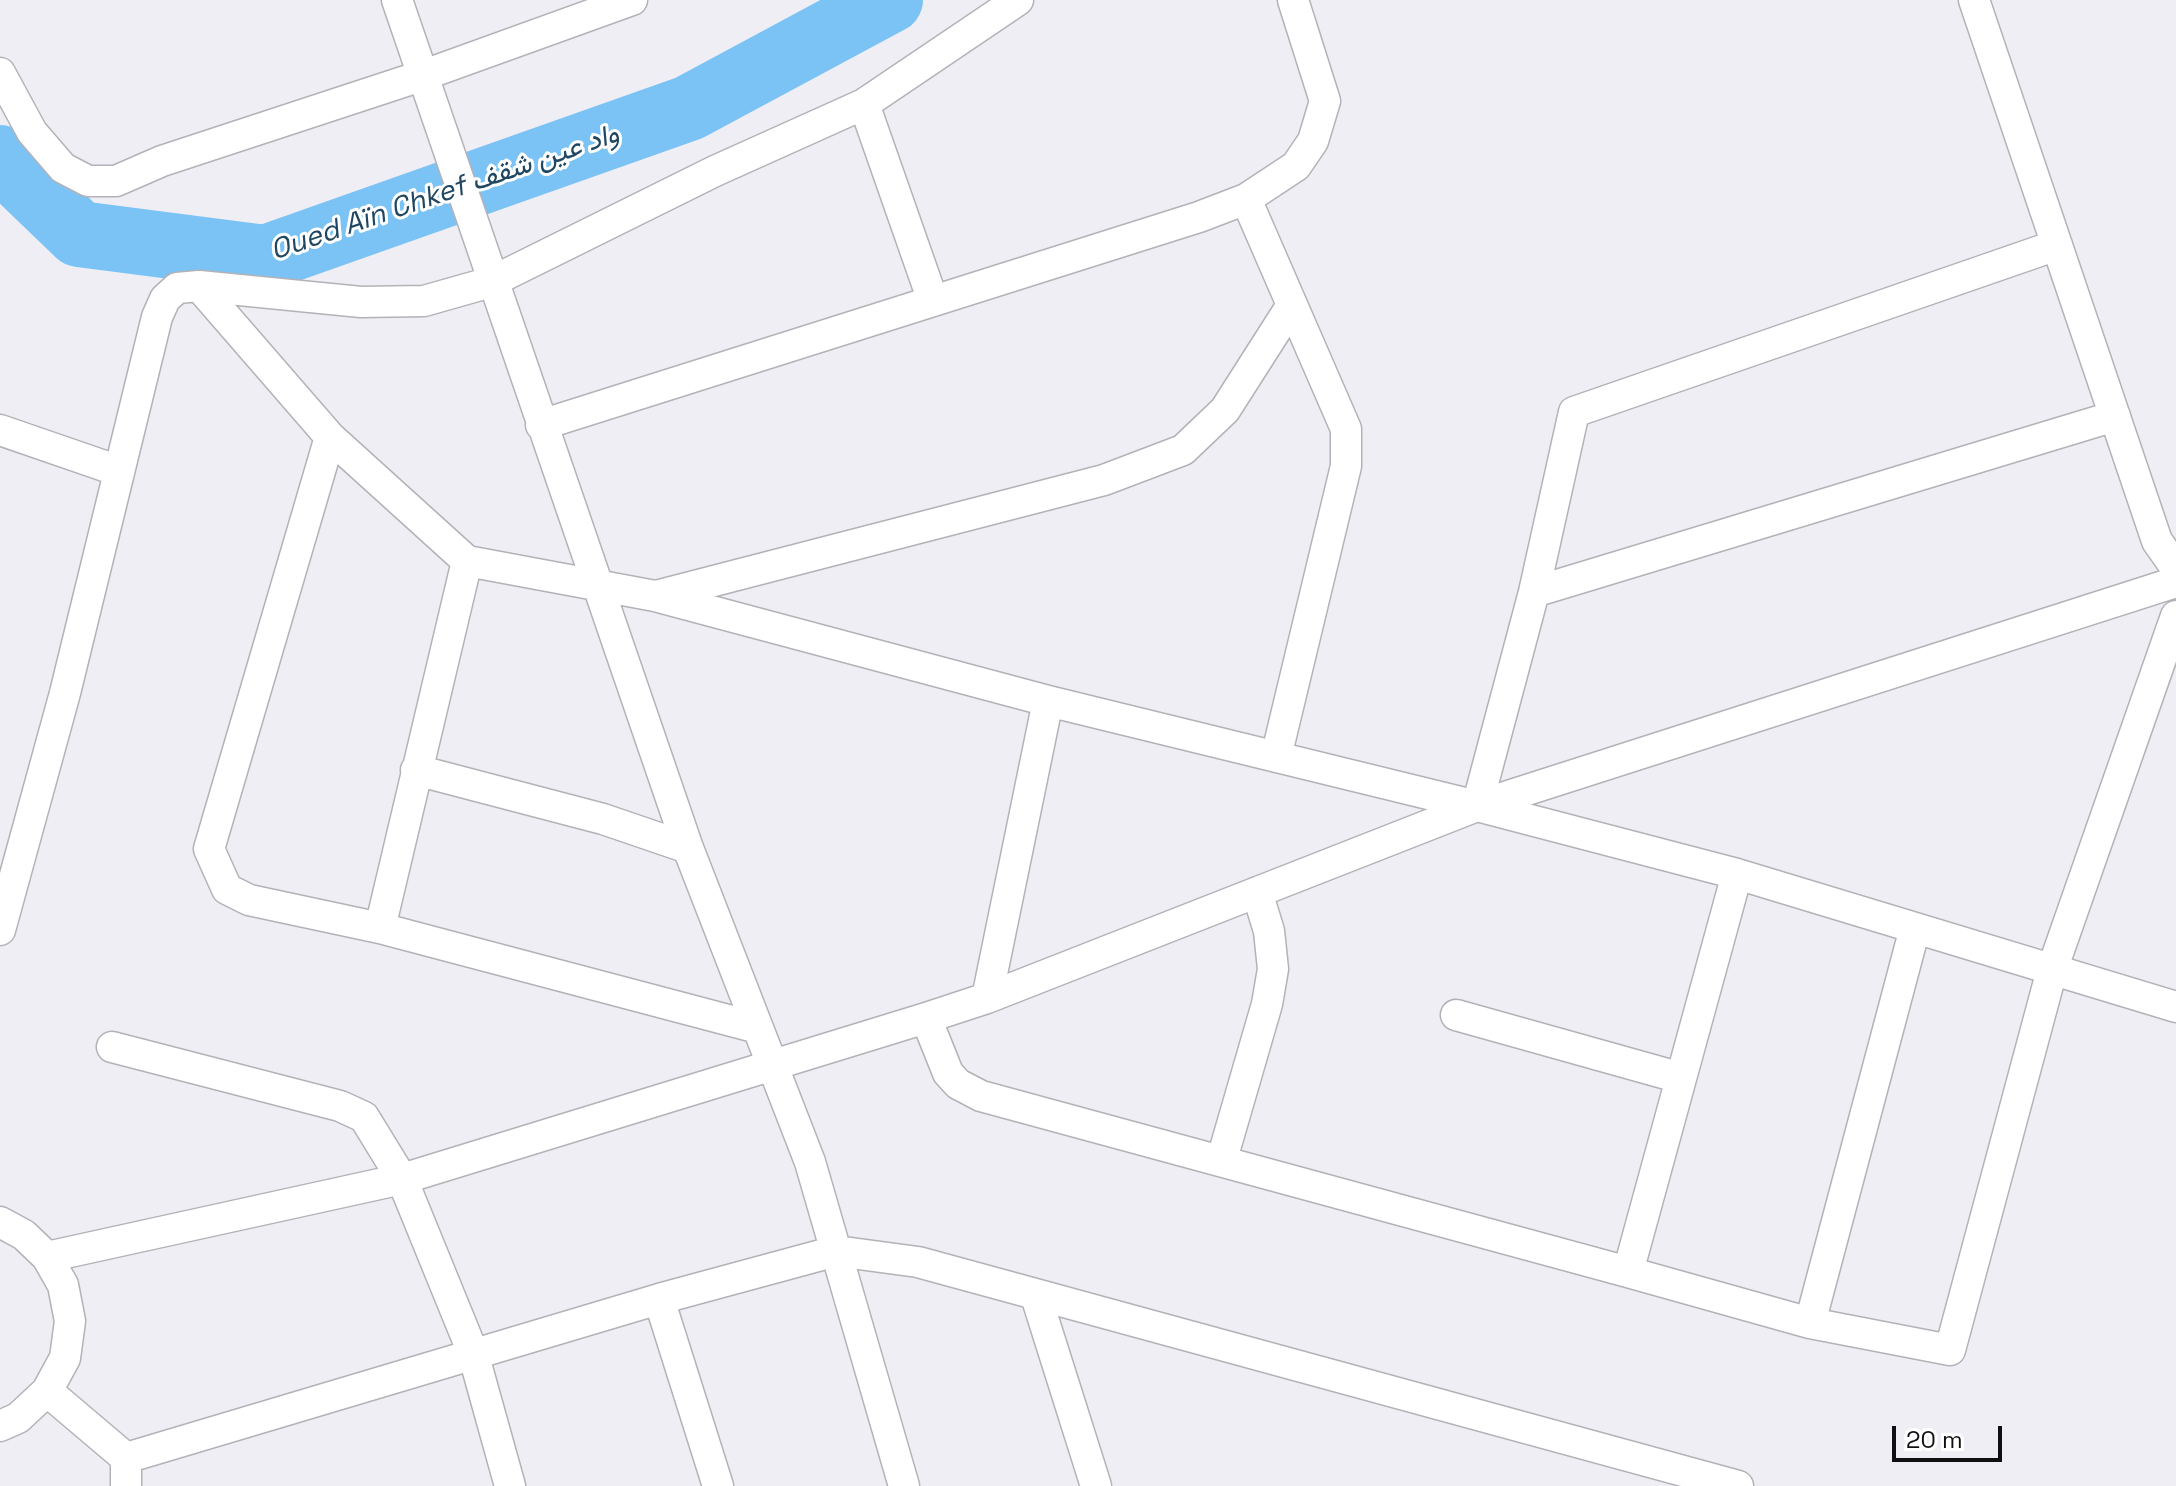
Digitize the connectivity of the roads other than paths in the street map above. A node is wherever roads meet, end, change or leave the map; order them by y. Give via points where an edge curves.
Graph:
1 (397, 0) edge
2 (632, 0) edge
3 (1018, 0) edge
4 (1293, 0) edge
5 (1974, 0) edge
6 (0, 73) edge
7 (425, 77) junction
8 (864, 104) junction
9 (1246, 199) junction
10 (2057, 245) junction
11 (491, 282) junction
12 (199, 286) junction
13 (933, 301) junction
14 (1292, 305) junction
15 (2115, 416) junction
16 (541, 425) junction
17 (0, 430) edge
18 (330, 437) junction
19 (119, 471) junction
20 (467, 561) junction
21 (2176, 568) edge
22 (2176, 582) edge
23 (597, 586) junction
24 (1534, 592) junction
25 (655, 596) junction
26 (2176, 616) edge
27 (1048, 701) junction
28 (1276, 757) junction
29 (416, 770) junction
30 (1477, 806) junction
31 (688, 848) junction
32 (1737, 874) junction
33 (1257, 892) junction
34 (380, 928) junction
35 (1915, 928) junction
36 (0, 930) edge
37 (2052, 970) junction
38 (987, 998) junction
39 (2176, 1007) edge
40 (1456, 1015) dead end
41 (926, 1018) junction
42 (758, 1028) junction
43 (112, 1047) dead end
44 (775, 1066) junction
45 (1681, 1078) junction
46 (1222, 1159) junction
47 (402, 1179) junction
48 (0, 1222) edge
49 (836, 1251) junction
50 (47, 1257) junction
51 (1628, 1272) junction
52 (1036, 1296) junction
53 (659, 1299) junction
54 (1810, 1323) junction
55 (473, 1353) junction
56 (47, 1391) junction
57 (0, 1426) edge
58 (126, 1472) edge
59 (510, 1486) edge
60 (718, 1486) edge
61 (904, 1486) edge
62 (1096, 1486) edge
63 (1738, 1486) edge

1 - 7 street
2 - 7 street
3 - 8 street
4 - 9 street via 1325,101 1313,141 1296,166
5 - 10 street
6 - 7 street via 32,132 63,168 88,181 116,181 162,161
7 - 11 street
8 - 11 street
8 - 13 street
9 - 13 street
9 - 14 street
10 - 15 street
10 - 24 street via 1574,412
11 - 12 street via 424,301 377,302
11 - 16 street
12 - 18 street
12 - 19 street via 177,288 157,317
13 - 16 street
14 - 25 street via 1225,410 1183,450 1104,480
14 - 28 street via 1346,429 1346,466
15 - 21 street via 2157,541
15 - 24 street
16 - 23 street
17 - 19 street
18 - 20 street
18 - 34 street via 209,849 227,889 249,900
19 - 36 street
20 - 23 street
20 - 29 street
22 - 30 street
23 - 25 street
23 - 31 street
24 - 30 street
25 - 27 street
26 - 37 street
27 - 28 street
27 - 38 street
28 - 30 street
29 - 31 street via 603,819
29 - 34 street
30 - 32 street
30 - 33 street
31 - 42 street
32 - 35 street
32 - 45 street
33 - 38 street
33 - 46 street via 1273,969
34 - 42 street
35 - 37 street
35 - 54 street
37 - 39 street
37 - 54 street via 1950,1350
38 - 41 street
40 - 45 street
41 - 44 street
41 - 46 street via 948,1073 981,1096
42 - 44 street
43 - 47 street via 340,1106 364,1117
44 - 47 street
44 - 49 street
45 - 51 street
46 - 51 street
47 - 50 street
47 - 55 street
48 - 50 street
49 - 52 street via 918,1262
49 - 53 street
49 - 61 street
50 - 56 street via 63,1285 70,1321 65,1358
51 - 54 street
52 - 62 street
52 - 63 street
53 - 55 street
53 - 60 street
55 - 58 street
55 - 59 street
56 - 57 street via 18,1418
56 - 58 street

